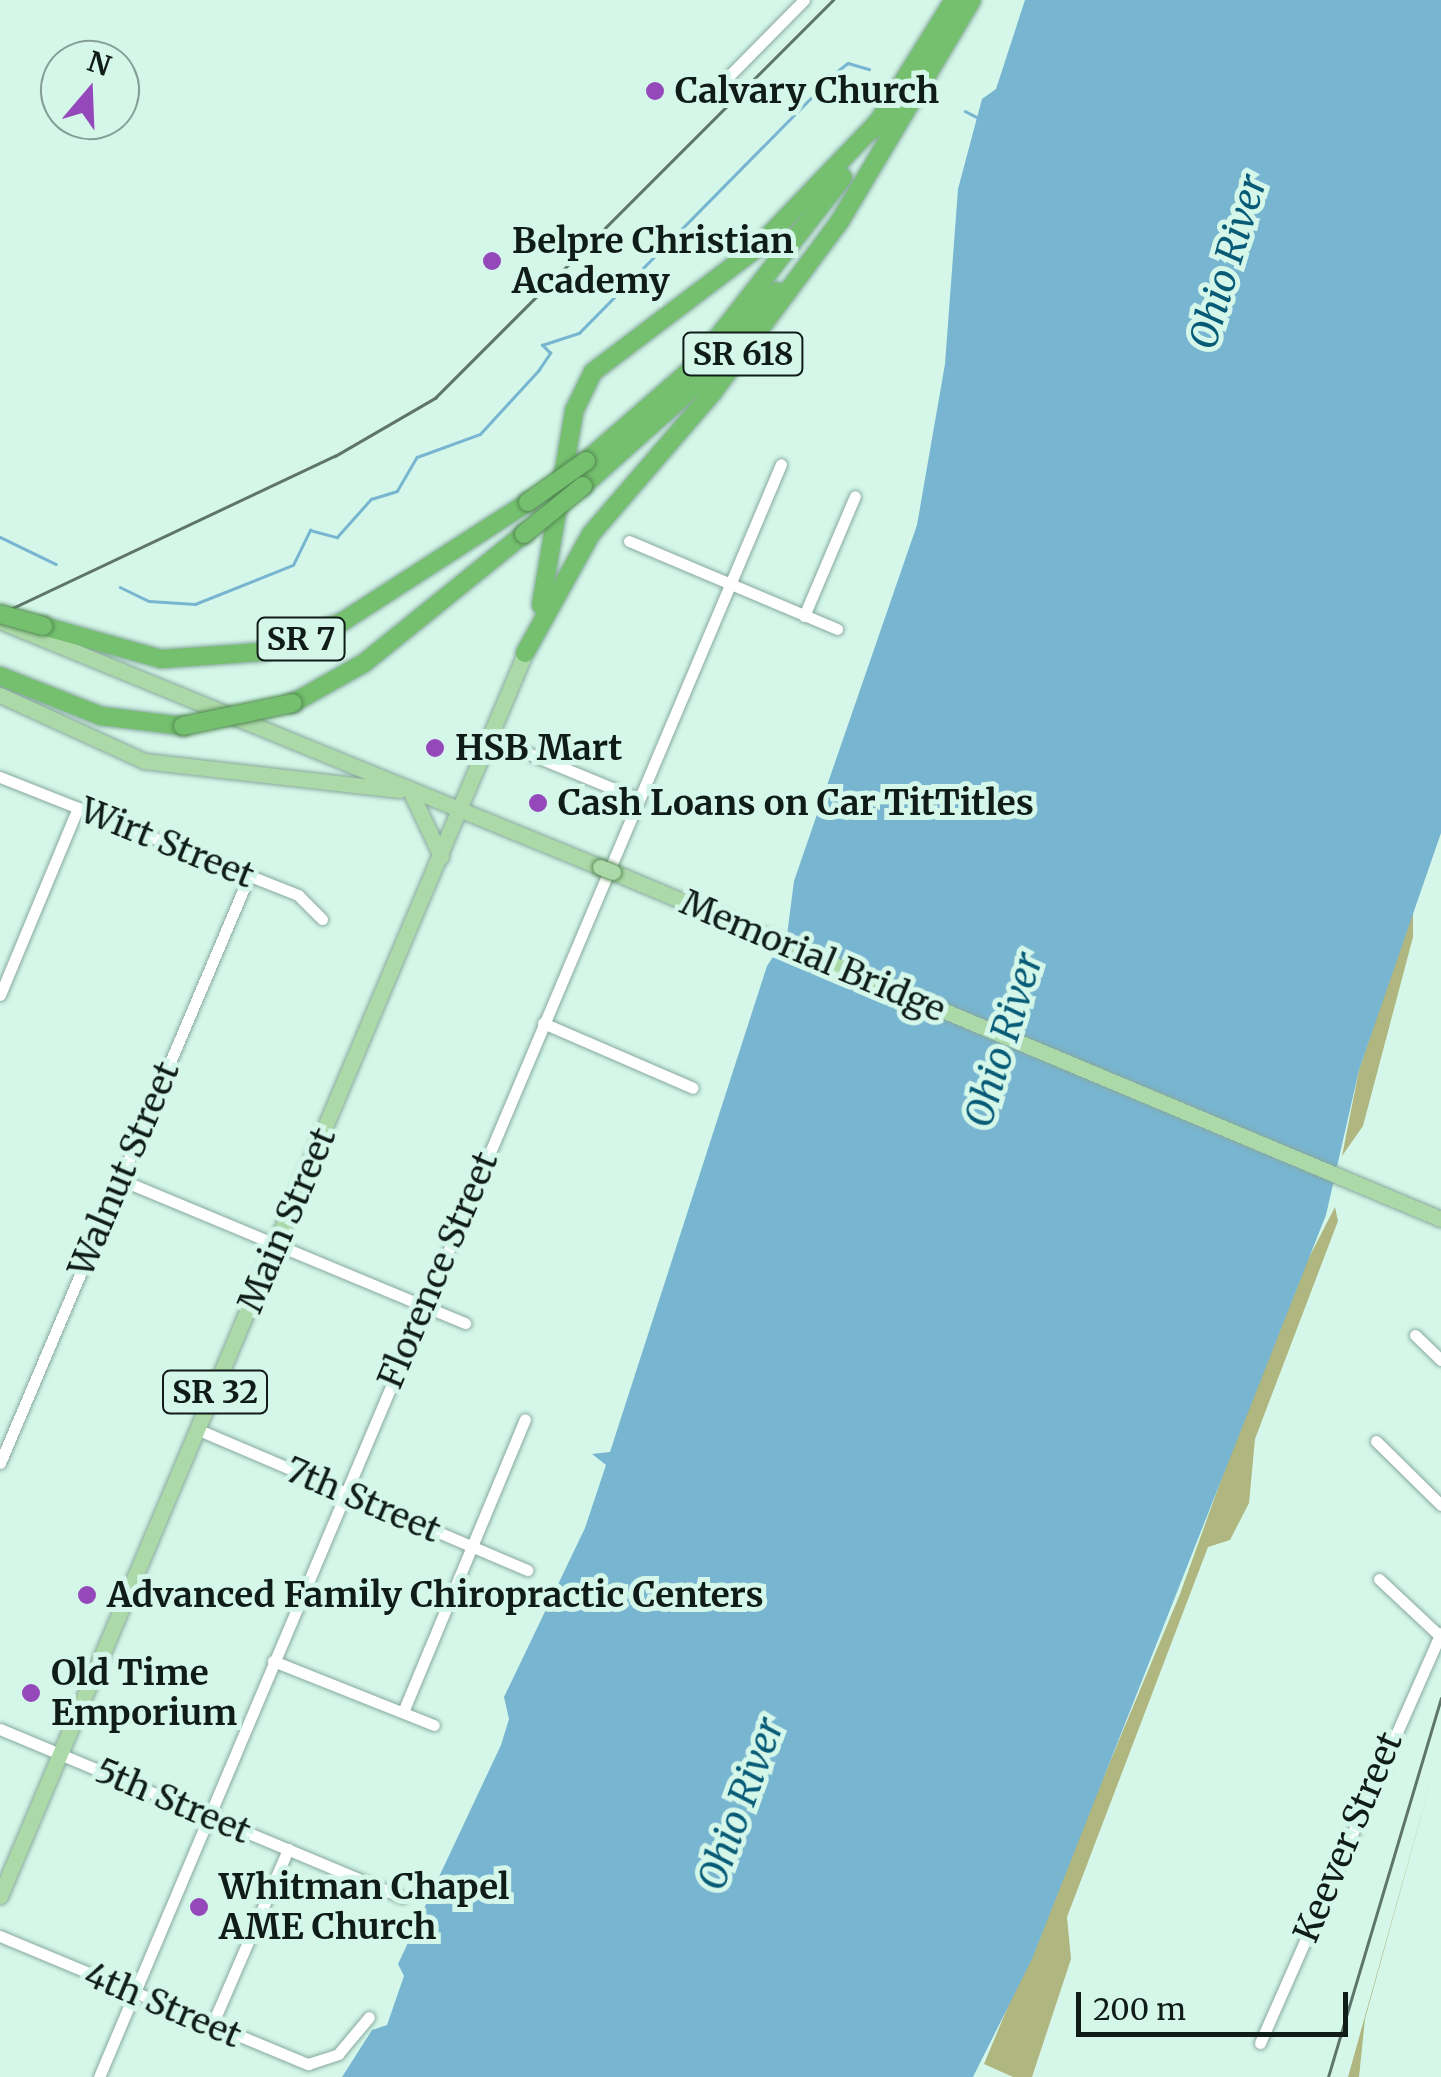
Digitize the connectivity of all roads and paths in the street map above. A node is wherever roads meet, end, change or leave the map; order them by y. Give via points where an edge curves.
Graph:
1 (804, 0) edge
2 (954, 0) edge
3 (972, 0) edge
4 (948, 44) junction
5 (728, 76) dead end
6 (879, 121) junction
7 (781, 464) dead end
8 (856, 496) dead end
9 (628, 541) dead end
10 (731, 584) junction
11 (804, 616) junction
12 (0, 618) edge
13 (35, 630) junction
14 (836, 630) dead end
15 (525, 653) junction
16 (0, 676) edge
17 (0, 694) edge
18 (490, 738) junction
19 (0, 777) edge
20 (406, 792) junction
21 (638, 799) junction
22 (78, 808) junction
23 (460, 812) junction
24 (441, 856) junction
25 (249, 876) junction
26 (322, 919) dead end
27 (0, 995) edge
28 (543, 1023) junction
29 (693, 1088) dead end
30 (120, 1179) junction
31 (1441, 1219) edge
32 (275, 1245) junction
33 (422, 1307) junction
34 (465, 1324) dead end
35 (1415, 1335) dead end
36 (1441, 1360) edge
37 (524, 1418) dead end
38 (199, 1430) junction
39 (1376, 1441) dead end
40 (0, 1464) edge
41 (344, 1492) junction
42 (1441, 1505) edge
43 (473, 1547) junction
44 (528, 1570) dead end
45 (1379, 1579) dead end
46 (1440, 1634) edge
47 (273, 1661) junction
48 (404, 1712) junction
49 (434, 1724) dead end
50 (0, 1729) edge
51 (60, 1754) junction
52 (208, 1816) junction
53 (288, 1849) junction
54 (0, 1896) edge
55 (402, 1897) dead end
56 (0, 1936) edge
57 (134, 1992) junction
58 (369, 2017) dead end
59 (212, 2025) junction
60 (1260, 2043) dead end
61 (99, 2077) edge

1 - 5 street
2 - 6 highway, SR 7
3 - 4 highway, SR 7
4 - 15 highway, SR 618 via 819,252 591,534
4 - 16 highway, SR 7, bridge via 742,333 584,486 364,663 293,703 184,726 102,716
6 - 13 highway, SR 7, bridge via 744,310 630,426 528,502 342,622 261,652 161,659
6 - 15 highway, SR 618 via 778,230 594,372 574,411 553,563
7 - 10 street, Florence Street
8 - 11 street
9 - 10 street
10 - 11 street
10 - 21 street, Florence Street
11 - 14 street
12 - 13 highway, SR 7, bridge
13 - 20 main road
15 - 18 main road, Main Street / SR 32
17 - 20 main road via 144,761
18 - 21 street
18 - 23 main road, Main Street / SR 32
19 - 22 street, Wirt Street
20 - 23 main road, Memorial Bridge
20 - 24 main road
21 - 28 street, Florence Street
22 - 25 street, Wirt Street
22 - 27 street
23 - 24 main road, Main Street / SR 32
23 - 31 main road, Memorial Bridge
24 - 32 main road, Main Street / SR 32
25 - 26 street, Wirt Street via 314,903
25 - 30 street, Walnut Street
28 - 29 street
28 - 33 street, Florence Street
30 - 32 street
30 - 40 street, Walnut Street
32 - 33 street
32 - 38 main road, Main Street / SR 32
33 - 34 street
33 - 41 street, Florence Street
35 - 36 street
37 - 43 street
38 - 41 street, 7th Street
38 - 51 main road, Main Street / SR 32
39 - 42 street
41 - 43 street, 7th Street
41 - 47 street, Florence Street
43 - 44 street, 7th Street
43 - 48 street
45 - 46 street
46 - 60 street, Keever Street
47 - 48 street
47 - 52 street, Florence Street
48 - 49 street
50 - 51 street, 5th Street
51 - 52 street, 5th Street
51 - 54 main road, Main Street / SR 32
52 - 53 street, 5th Street
52 - 57 street, Florence Street
53 - 55 street, 5th Street
53 - 59 street
56 - 57 street, 4th Street
57 - 59 street, 4th Street
57 - 61 street, Florence Street
58 - 59 street, 4th Street via 338,2054 308,2064

